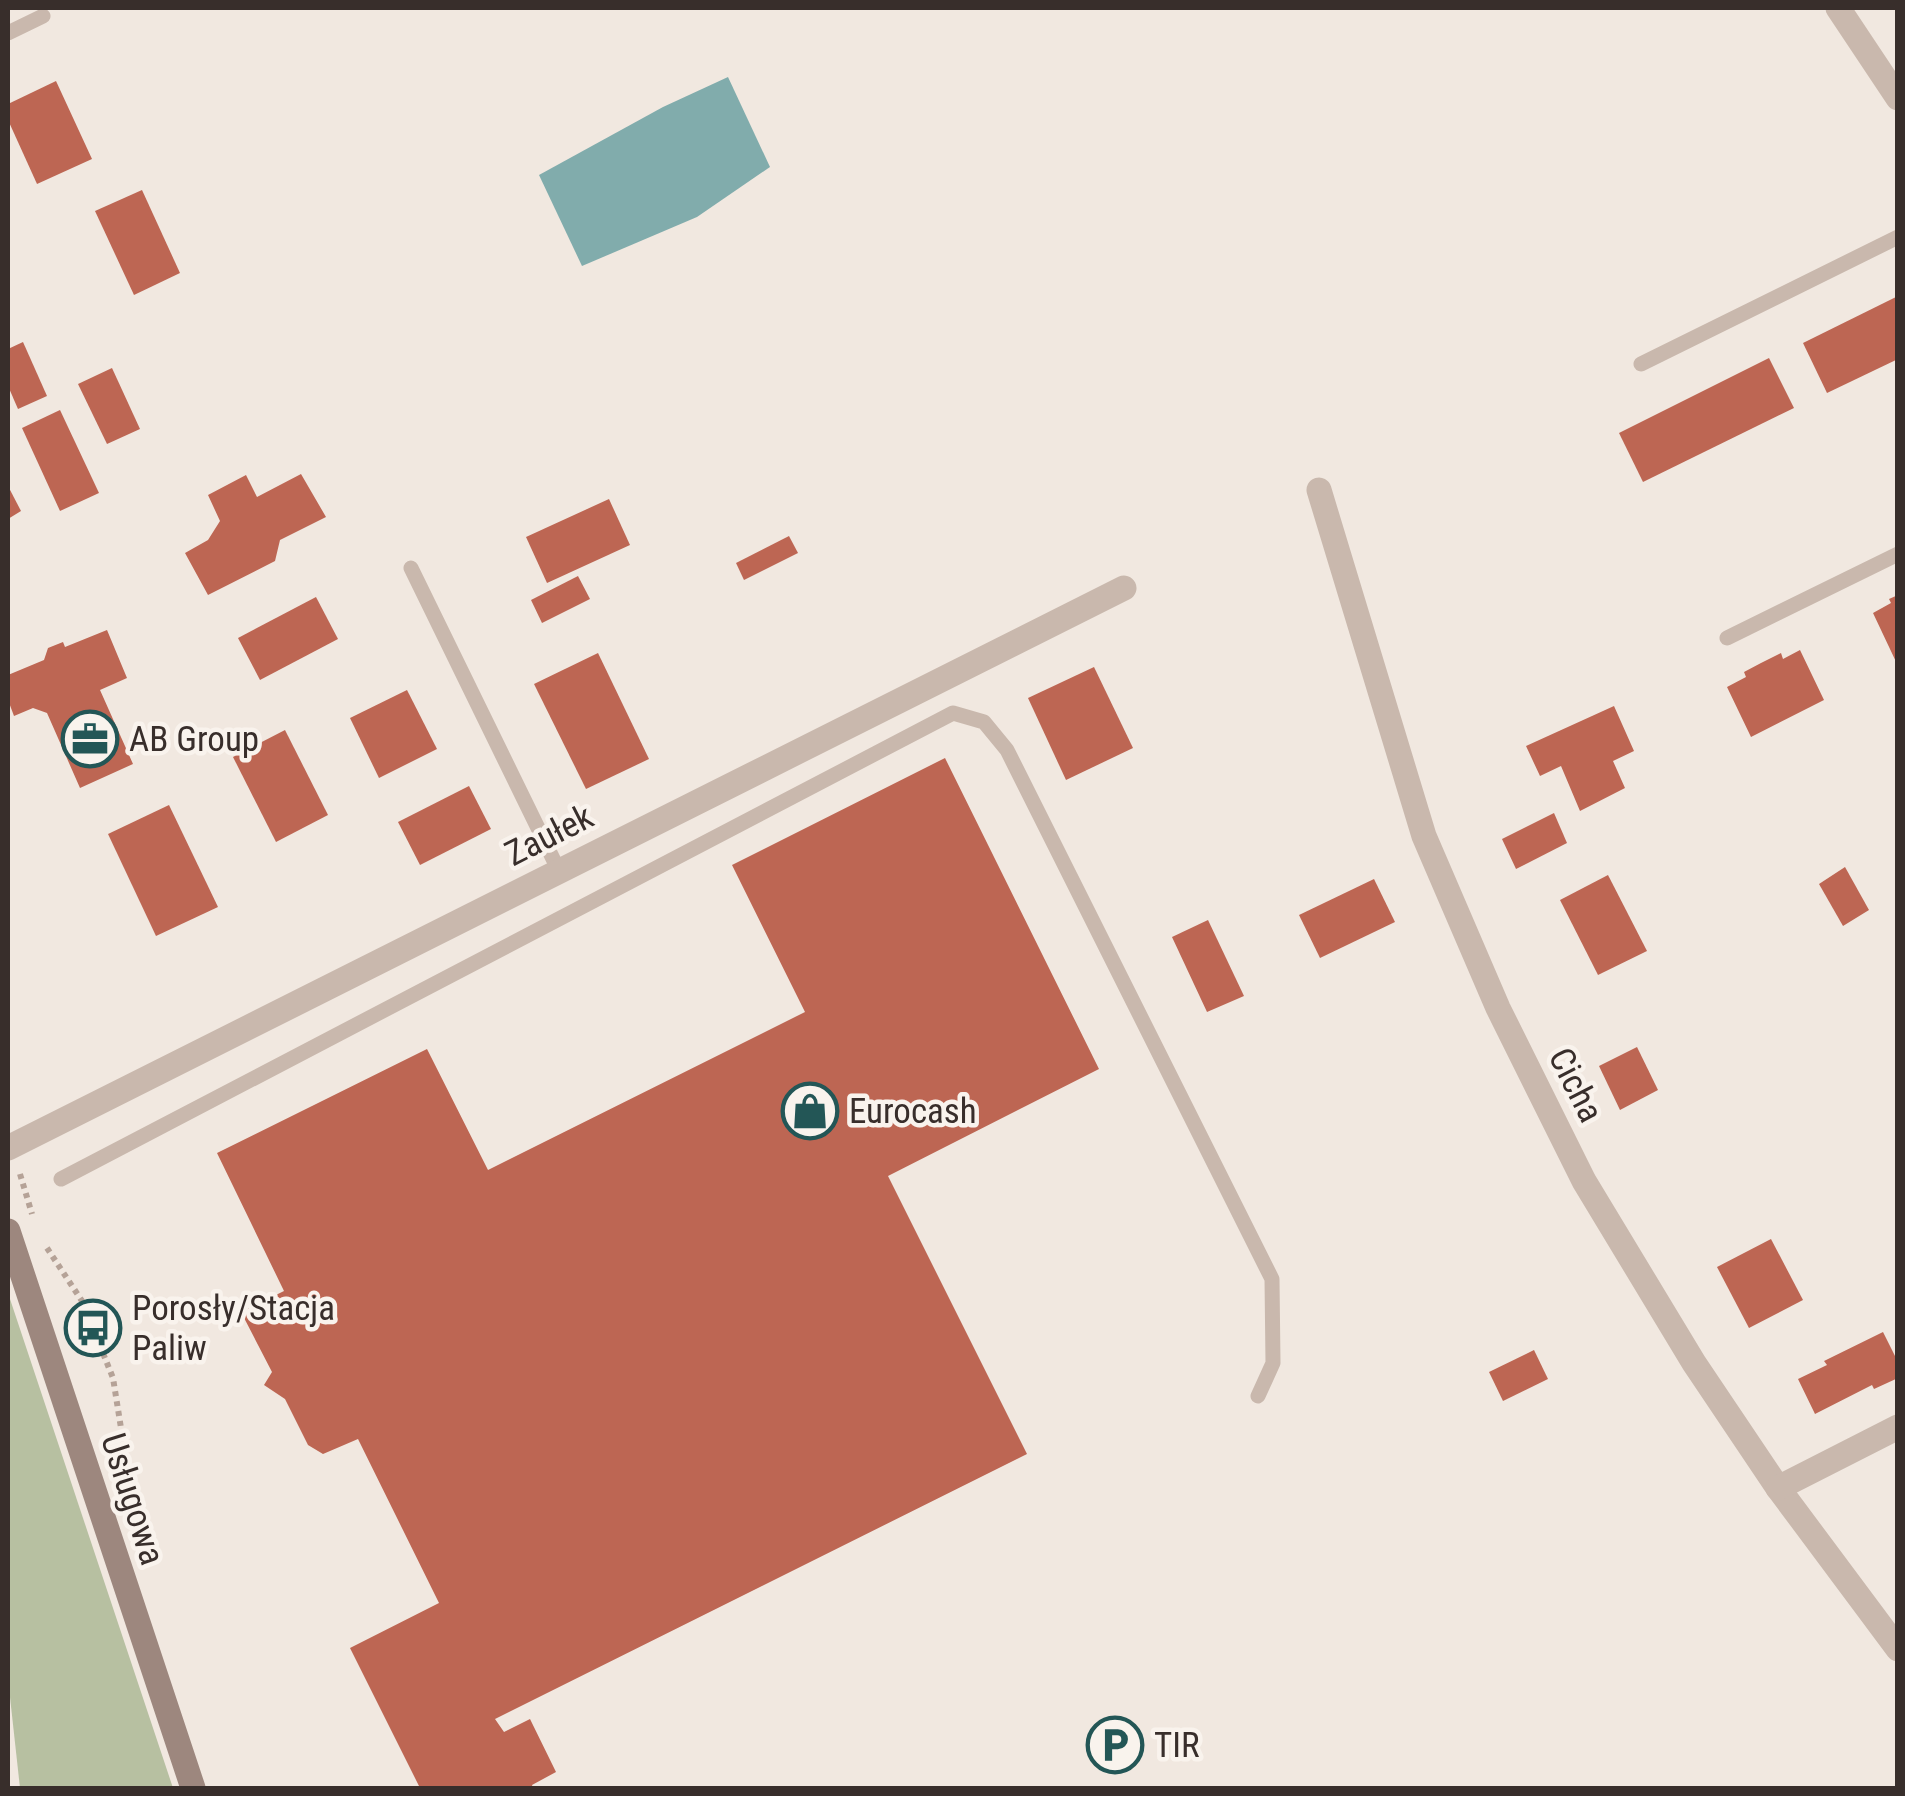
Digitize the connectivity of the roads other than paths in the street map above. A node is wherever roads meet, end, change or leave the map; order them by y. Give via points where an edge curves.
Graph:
1 (1838, 8) edge
2 (43, 16) dead end
3 (8, 33) edge
4 (1898, 98) edge
5 (1898, 237) edge
6 (1641, 364) dead end
7 (1318, 490) dead end
8 (1898, 554) edge
9 (411, 568) dead end
10 (1124, 588) dead end
11 (1727, 638) dead end
12 (558, 869) junction
13 (9, 1148) edge
14 (61, 1178) dead end
15 (8, 1230) edge
16 (1258, 1396) dead end
17 (1898, 1427) edge
18 (1778, 1488) junction
19 (1898, 1649) edge
20 (192, 1788) edge

1 - 4 street
2 - 3 lane
5 - 6 lane
7 - 18 street, Cicha via 1424,836 1498,1008 1584,1180
8 - 11 lane
9 - 12 lane
10 - 12 street, Zaułek
12 - 13 street, Zaułek
14 - 16 lane via 953,714 984,722 1007,750 1272,1279 1273,1363
15 - 20 street, Usługowa
17 - 18 street
18 - 19 street, Cicha

